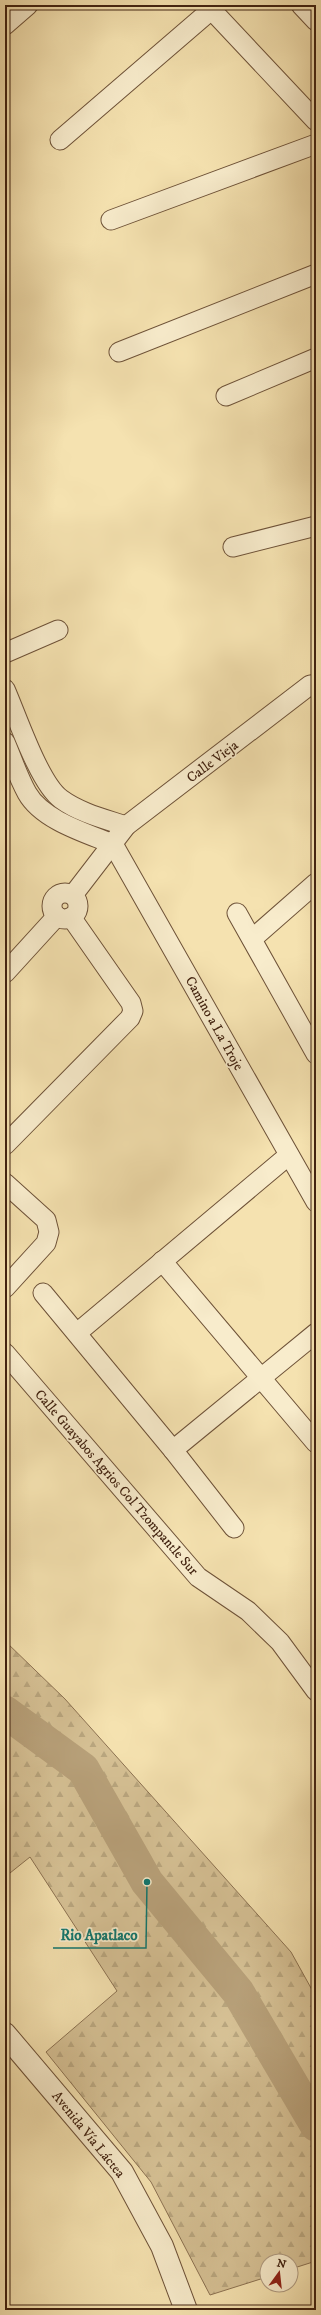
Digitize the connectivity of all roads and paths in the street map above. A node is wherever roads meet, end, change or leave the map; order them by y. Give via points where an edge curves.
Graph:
1 (28, 5) edge
2 (301, 5) edge
3 (209, 8) edge
4 (316, 21) edge
5 (5, 25) edge
6 (316, 121) edge
7 (60, 140) dead end
8 (316, 144) edge
9 (111, 220) dead end
10 (316, 274) edge
11 (119, 352) dead end
12 (316, 358) edge
13 (226, 396) dead end
14 (316, 526) edge
15 (233, 547) dead end
16 (58, 630) dead end
17 (5, 653) edge
18 (316, 684) edge
19 (5, 689) edge
20 (5, 742) edge
21 (61, 799) junction
22 (47, 812) junction
23 (126, 826) junction
24 (113, 844) junction
25 (316, 883) edge
26 (237, 913) dead end
27 (64, 916) junction
28 (252, 939) junction
29 (5, 974) edge
30 (316, 1054) edge
31 (5, 1146) edge
32 (289, 1155) junction
33 (5, 1183) edge
34 (316, 1202) edge
35 (162, 1261) junction
36 (5, 1288) edge
37 (43, 1293) dead end
38 (77, 1333) junction
39 (316, 1333) edge
40 (5, 1353) edge
41 (261, 1378) junction
42 (316, 1443) edge
43 (173, 1450) junction
44 (234, 1528) dead end
45 (316, 1691) edge
46 (5, 2034) edge
47 (186, 2310) edge

1 - 5 street
2 - 4 street
3 - 6 street
3 - 7 street
8 - 9 street
10 - 11 street
12 - 13 street
14 - 15 street
16 - 17 street
18 - 23 street, Calle Vieja via 310,685
19 - 21 street via 47,784
20 - 22 street via 28,794
21 - 22 street
21 - 23 street via 86,812
22 - 24 street via 61,822
23 - 24 street, Calle Vieja
24 - 27 street, Calle Vieja via 73,895 77,902 77,910
24 - 32 street, Camino a La Troje
25 - 28 street
26 - 28 street
27 - 29 street
27 - 31 street via 130,1003 133,1011 130,1018
28 - 30 street
32 - 34 street, Camino a La Troje
32 - 35 street
33 - 36 street via 46,1220 49,1232 46,1243
35 - 38 street
35 - 41 street
37 - 38 street
38 - 43 street
39 - 41 street
40 - 45 street, Calle Guayabos Agrios Col Tzompantle Sur via 198,1577 254,1616 280,1642
41 - 42 street
41 - 43 street
43 - 44 street
46 - 47 street, Avenida Vía Láctea via 122,2172 162,2246

